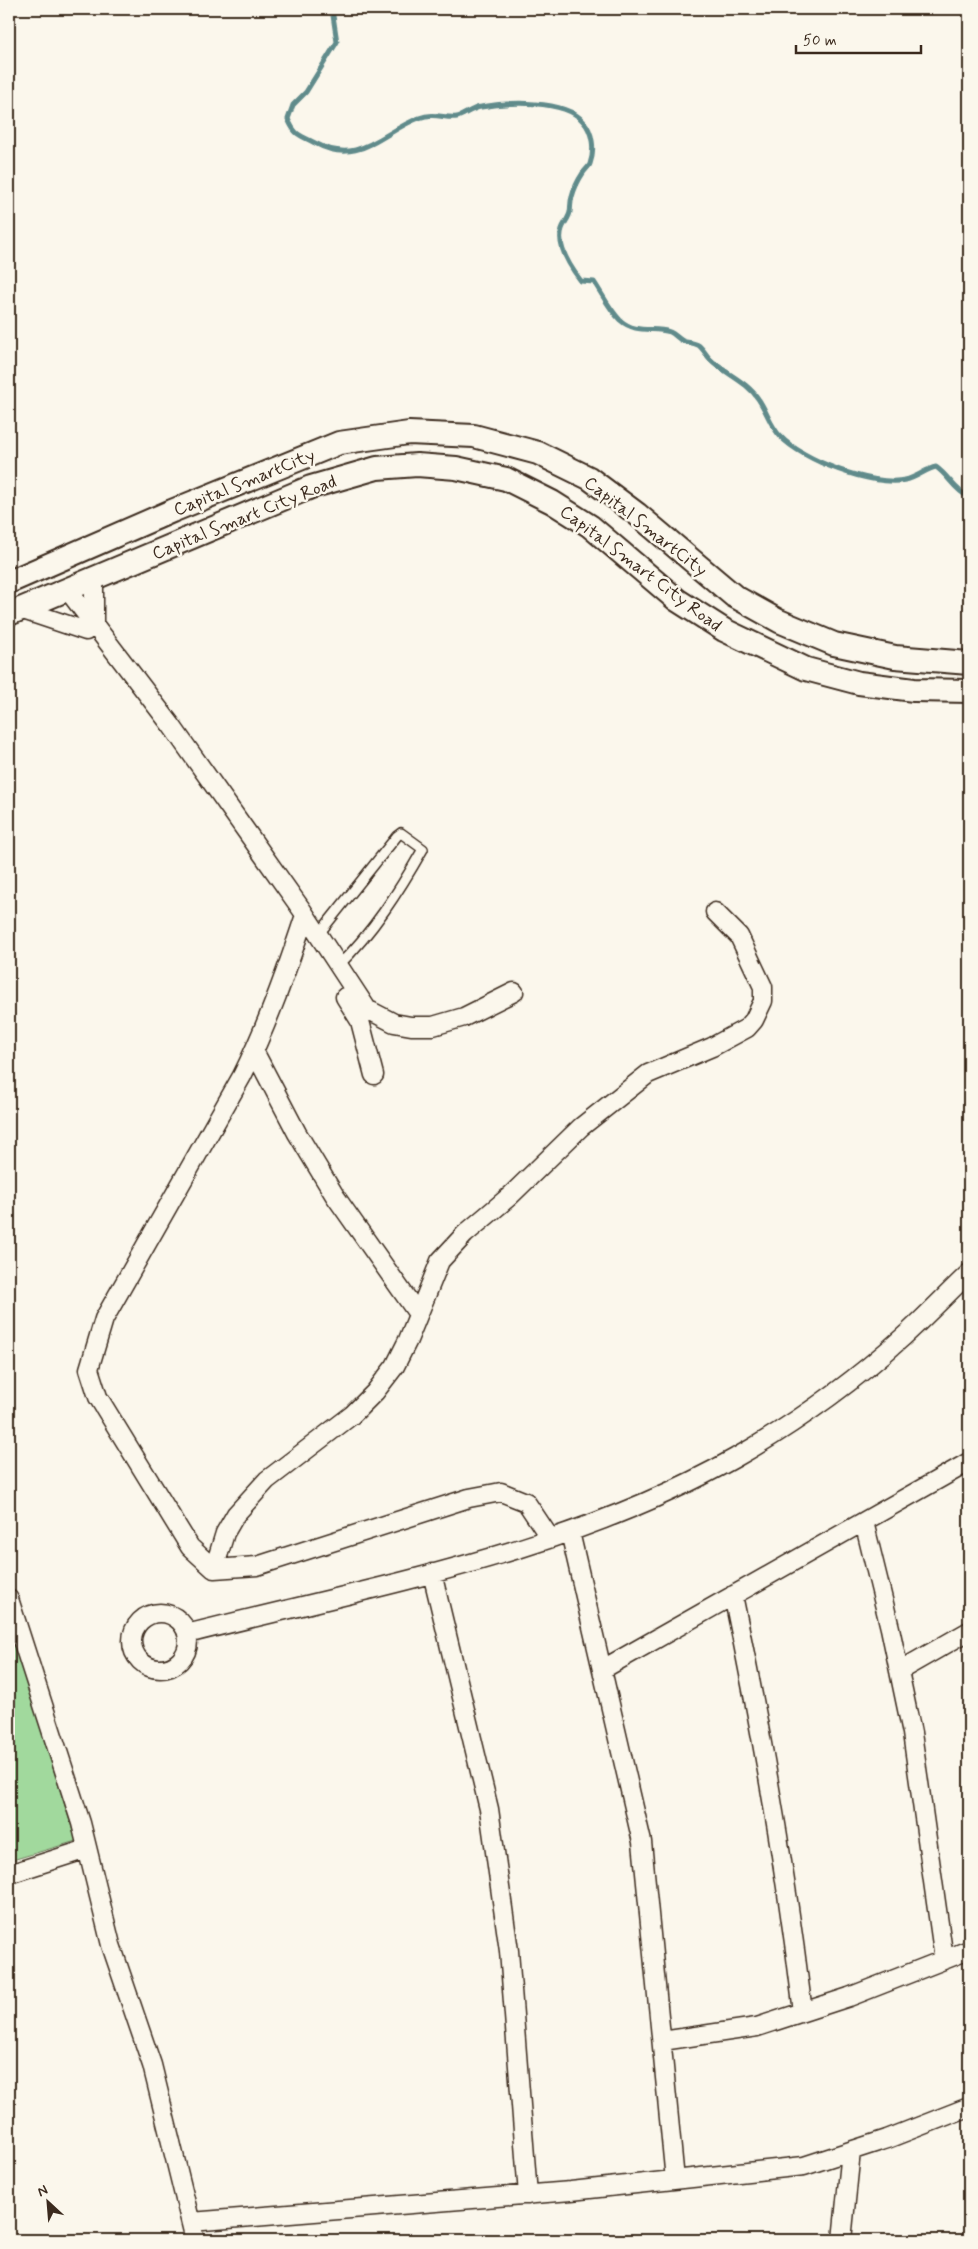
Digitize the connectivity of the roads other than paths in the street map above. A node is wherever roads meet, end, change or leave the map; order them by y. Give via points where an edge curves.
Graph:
1 (94, 578) junction
2 (9, 582) edge
3 (62, 592) junction
4 (15, 612) edge
5 (90, 628) junction
6 (969, 663) edge
7 (969, 692) edge
8 (715, 912) dead end
9 (302, 922) junction
10 (318, 935) junction
11 (338, 966) junction
12 (514, 992) dead end
13 (362, 1012) junction
14 (254, 1051) junction
15 (374, 1075) dead end
16 (969, 1273) edge
17 (418, 1314) junction
18 (969, 1462) edge
19 (864, 1522) junction
20 (570, 1532) junction
21 (550, 1538) junction
22 (214, 1570) junction
23 (432, 1573) junction
24 (733, 1595) junction
25 (9, 1599) edge
26 (969, 1631) edge
27 (187, 1634) dead end
28 (603, 1669) junction
29 (899, 1671) junction
30 (87, 1849) junction
31 (9, 1874) edge
32 (969, 1950) edge
33 (944, 1959) junction
34 (802, 2012) junction
35 (662, 2042) junction
36 (969, 2107) edge
37 (850, 2151) junction
38 (675, 2180) junction
39 (528, 2195) junction
40 (191, 2222) junction
41 (195, 2240) edge
42 (842, 2240) edge

1 - 3 street, Capital Smart City Road
1 - 5 street
1 - 7 street, Capital Smart City Road via 311,487 377,468 417,465 456,468 506,479 552,502 590,526 677,600 716,625 806,669 859,683
2 - 6 street, Capital SmartCity via 339,443 409,433 474,436 538,453 589,478 734,596 779,621 834,644 895,657
3 - 4 street, Capital Smart City Road
3 - 5 street
4 - 5 street
5 - 9 street
8 - 17 street via 739,936 763,987 763,1002 754,1020 747,1028 712,1047 648,1074 581,1127 440,1261
9 - 10 street
9 - 13 street
9 - 14 street via 288,968
10 - 11 street
10 - 11 lane via 397,836 402,833 420,845 423,849 370,932
11 - 13 street
12 - 13 street via 464,1017 433,1026 394,1023
13 - 15 street
14 - 17 street via 296,1133 327,1183
14 - 22 street via 104,1319 89,1369 98,1397 190,1547
16 - 20 street via 902,1338 815,1408 735,1458 680,1486
17 - 22 street via 395,1366 375,1392 352,1415 267,1480 236,1514 225,1532
18 - 19 street
19 - 24 street
19 - 29 street
20 - 21 street
20 - 28 street
21 - 22 street via 526,1502 501,1492 469,1498 257,1566
21 - 23 street
23 - 27 street
23 - 39 street via 489,1809 509,1951
24 - 28 street
24 - 34 street via 762,1735 792,1922
25 - 30 street
26 - 29 street
28 - 35 street via 642,1842
29 - 33 street via 912,1733
30 - 31 street
30 - 40 street via 111,1945 152,2065
32 - 33 street
33 - 34 street
34 - 35 street via 757,2027
35 - 38 street
36 - 37 street
37 - 38 street via 804,2166
37 - 42 street
38 - 39 street
39 - 40 street
40 - 41 street

